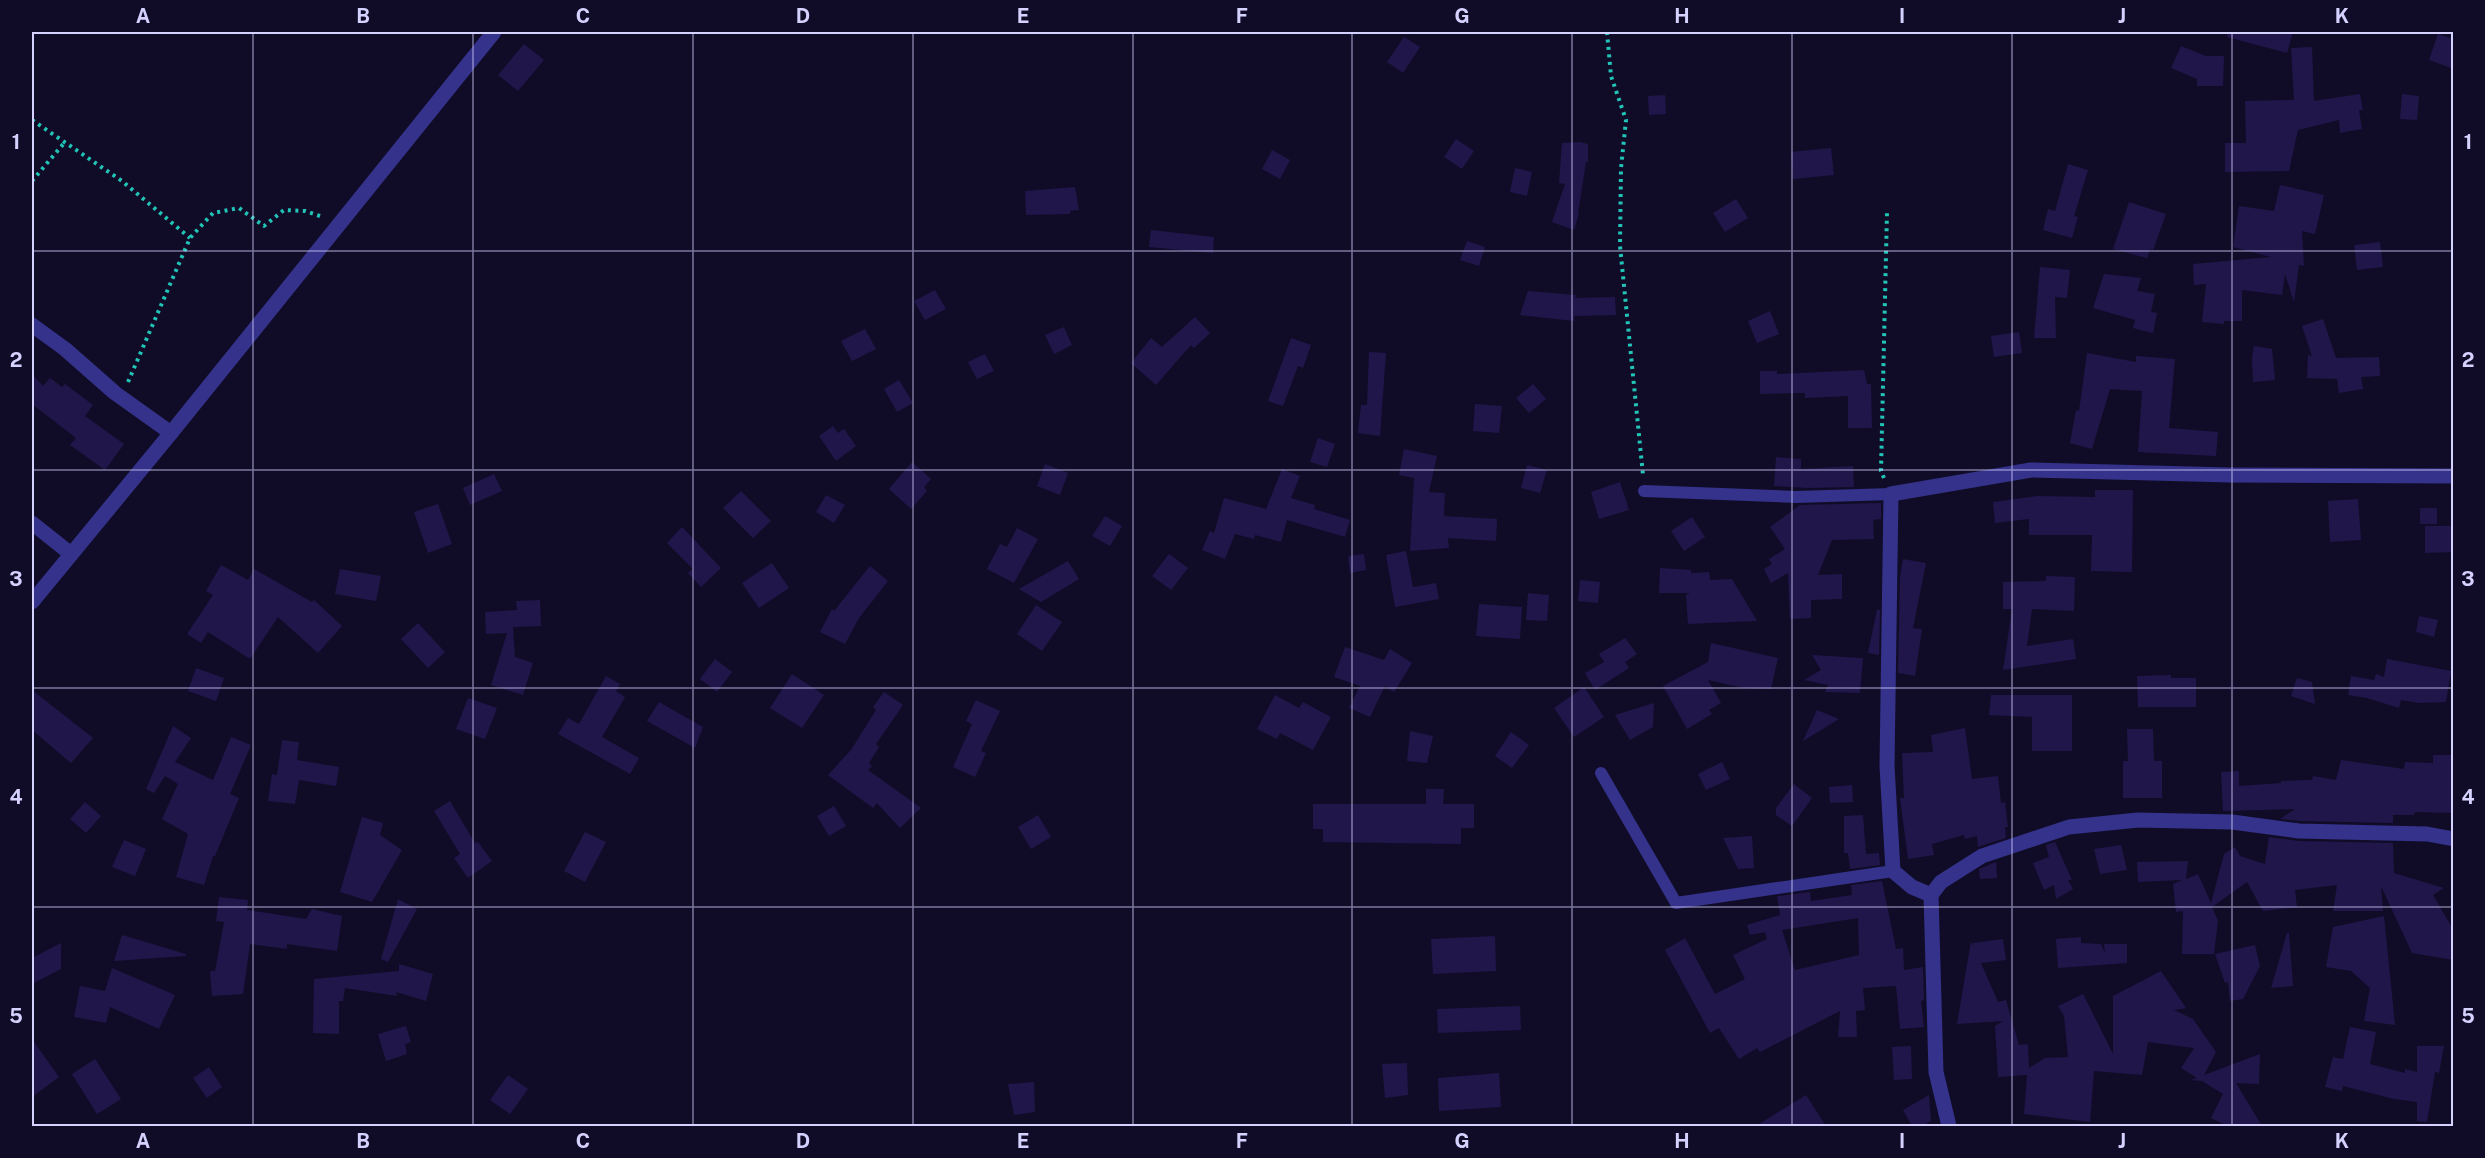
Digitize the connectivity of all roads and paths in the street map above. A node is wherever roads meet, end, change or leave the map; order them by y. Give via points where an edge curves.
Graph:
1 (1607, 32) edge
2 (490, 33) edge
3 (32, 120) edge
4 (65, 142) junction
5 (32, 181) edge
6 (1887, 212) dead end
7 (341, 223) junction
8 (190, 238) junction
9 (32, 324) edge
10 (115, 393) junction
11 (171, 434) junction
12 (2454, 476) edge
13 (1644, 491) joint
14 (1891, 494) junction
15 (32, 523) edge
16 (71, 554) junction
17 (32, 602) edge
18 (1601, 773) dead end
19 (2454, 839) edge
20 (1893, 871) junction
21 (1931, 895) junction
22 (1949, 1126) edge

1 - 13 path via 1611,76 1626,120 1620,246
2 - 7 street
3 - 4 path
4 - 5 path
4 - 8 path via 122,181
6 - 14 path via 1881,471
7 - 8 path via 305,211 284,210 264,226 239,208 213,213
7 - 11 street
8 - 10 path via 129,381
9 - 10 street
10 - 11 street
11 - 16 street
12 - 14 street via 2031,470
13 - 14 lane via 1796,496
14 - 20 street via 1887,766
15 - 16 street
16 - 17 street
18 - 20 lane via 1676,903
19 - 21 street via 2427,834 2299,831 2232,822 2138,820 2069,826 1982,856 1941,882
20 - 21 street
21 - 22 street via 1936,1072

